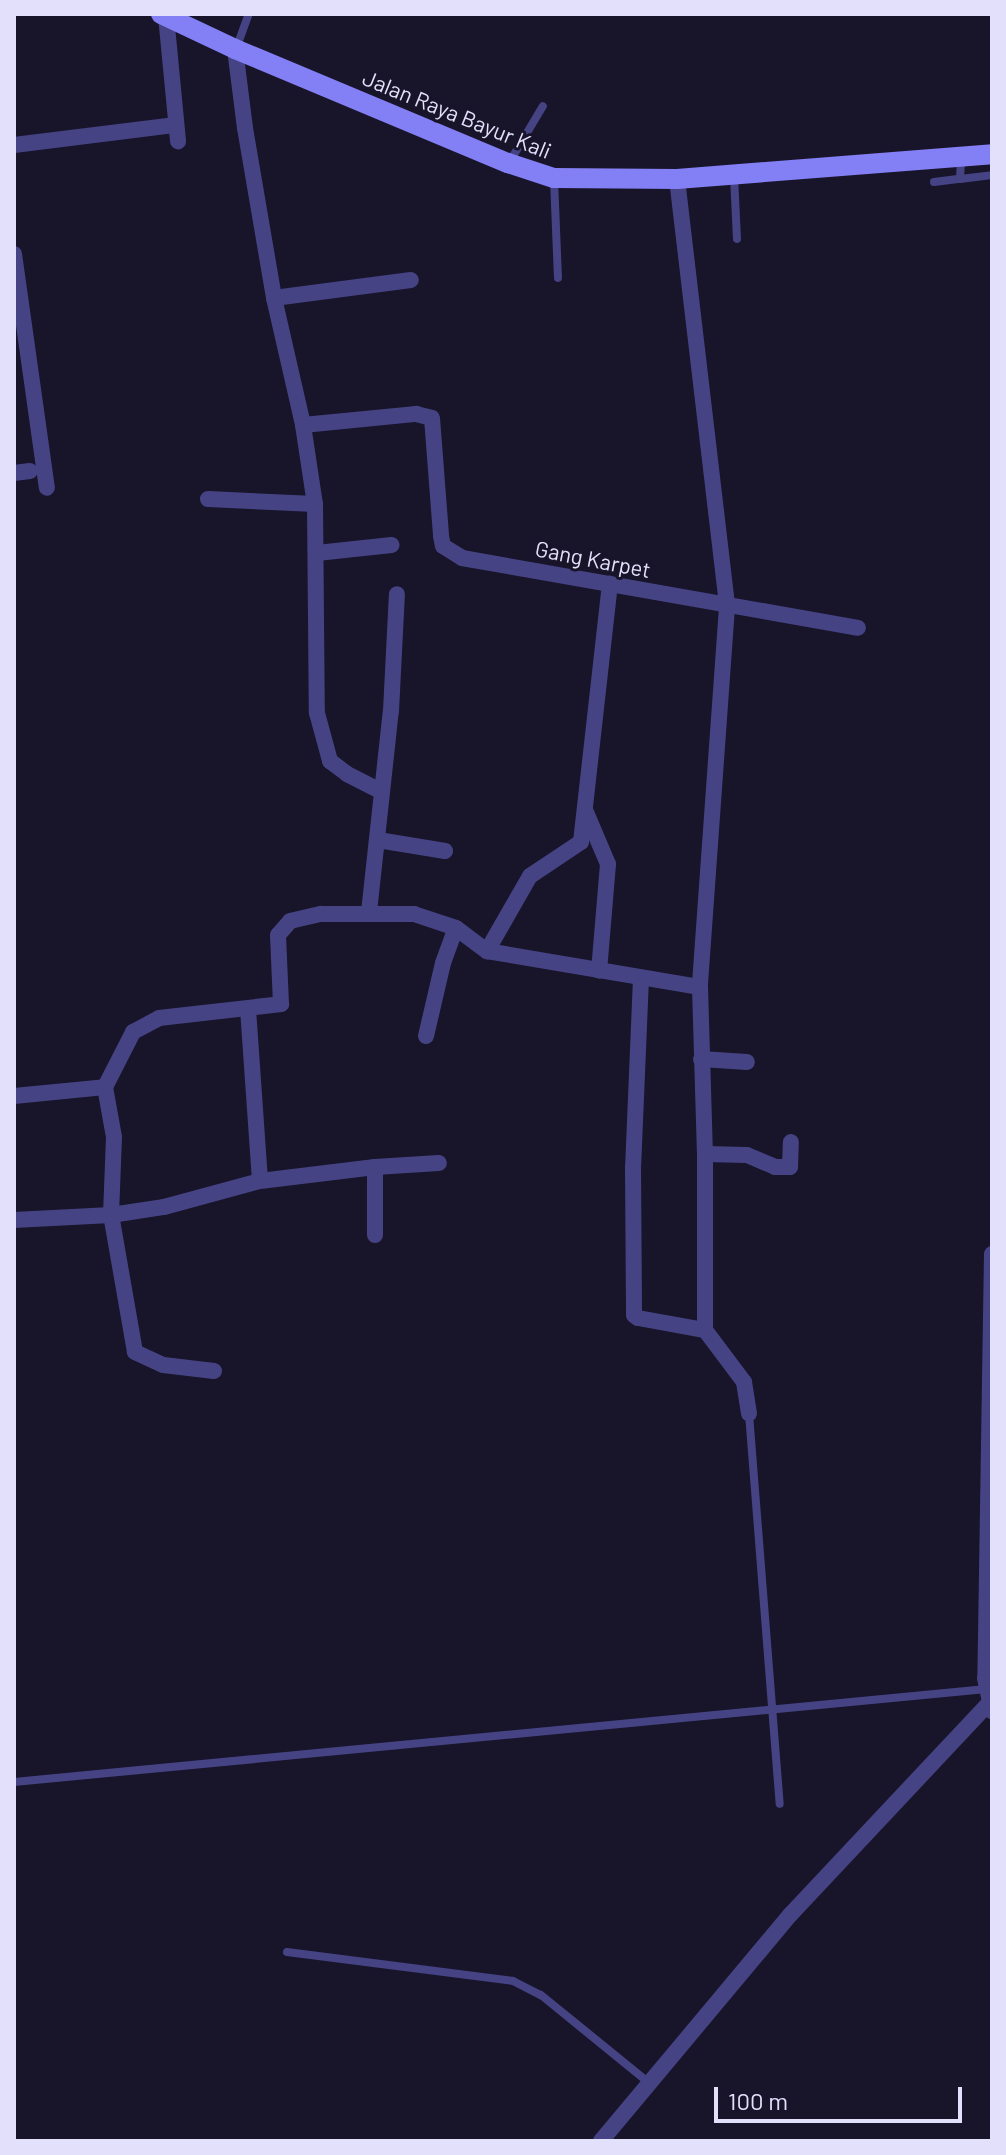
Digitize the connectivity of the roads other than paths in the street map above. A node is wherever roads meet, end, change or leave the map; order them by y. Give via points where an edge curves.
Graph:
1 (249, 14) edge
2 (164, 15) edge
3 (235, 49) junction
4 (543, 106) dead end
5 (14, 145) edge
6 (992, 154) edge
7 (961, 157) junction
8 (508, 163) junction
9 (733, 175) junction
10 (992, 175) edge
11 (554, 178) junction
12 (677, 179) junction
13 (960, 179) junction
14 (934, 182) dead end
15 (737, 239) dead end
16 (14, 254) edge
17 (558, 278) dead end
18 (411, 280) dead end
19 (274, 298) junction
20 (303, 425) junction
21 (47, 488) dead end
22 (208, 499) dead end
23 (315, 504) junction
24 (392, 545) dead end
25 (317, 553) junction
26 (610, 584) junction
27 (397, 594) dead end
28 (727, 607) junction
29 (858, 628) dead end
30 (381, 791) junction
31 (584, 809) junction
32 (378, 840) junction
33 (445, 851) dead end
34 (369, 912) junction
35 (456, 928) junction
36 (487, 951) junction
37 (599, 971) junction
38 (641, 978) junction
39 (700, 987) junction
40 (262, 1007) junction
41 (426, 1036) dead end
42 (701, 1059) junction
43 (747, 1062) dead end
44 (105, 1087) junction
45 (14, 1096) edge
46 (791, 1142) dead end
47 (705, 1154) junction
48 (439, 1163) dead end
49 (375, 1167) junction
50 (260, 1181) junction
51 (111, 1215) junction
52 (14, 1220) edge
53 (375, 1235) dead end
54 (992, 1254) edge
55 (705, 1330) junction
56 (214, 1371) dead end
57 (749, 1414) joint
58 (990, 1436) edge
59 (989, 1701) edge
60 (772, 1709) junction
61 (14, 1782) edge
62 (780, 1804) dead end
63 (287, 1952) dead end
64 (648, 2082) junction
65 (601, 2141) edge

1 - 3 lane
2 - 3 street, Jalan Raya Bayur Kali
2 - 5 street via 176,133
3 - 8 street, Jalan Raya Bayur Kali
3 - 19 street
4 - 8 lane
6 - 7 street, Jalan Raya Bayur Kali
7 - 9 street, Jalan Raya Bayur Kali
7 - 13 lane
8 - 11 street, Jalan Raya Bayur Kali
9 - 12 street, Jalan Raya Bayur Kali
9 - 15 lane
10 - 13 lane
11 - 12 street, Jalan Raya Bayur Kali
11 - 17 lane
12 - 28 street
13 - 14 lane
16 - 21 street
18 - 19 street
19 - 20 street
20 - 23 street
20 - 26 street, Gang Karpet via 416,414 432,418 441,536 451,554
22 - 23 street
23 - 25 street
24 - 25 street
25 - 30 street via 317,713 330,761
26 - 28 street, Gang Karpet
26 - 31 street
27 - 30 street
28 - 29 street, Gang Karpet
28 - 39 street
30 - 32 street
31 - 36 street via 581,842 530,876
31 - 37 street via 608,864
32 - 33 street
32 - 34 street
34 - 35 street via 414,914
34 - 40 street via 290,921 278,935 281,1004
35 - 36 street
35 - 41 street
36 - 37 street
37 - 38 street
38 - 39 street
38 - 55 street via 633,1167 634,1315
39 - 42 street
40 - 44 street via 159,1018 133,1032
40 - 50 street
42 - 43 street
42 - 47 street
44 - 45 street
44 - 51 street via 114,1137
46 - 47 street via 790,1167 775,1167 747,1155
47 - 55 street
48 - 49 street
49 - 50 street
49 - 53 street
50 - 51 street
51 - 52 street
51 - 56 street via 135,1352 163,1365
54 - 58 street
55 - 57 street via 744,1382
57 - 60 lane
58 - 59 street
59 - 60 lane
59 - 64 street via 790,1915
60 - 61 lane
60 - 62 lane
63 - 64 lane via 513,1981 541,1995
64 - 65 street

